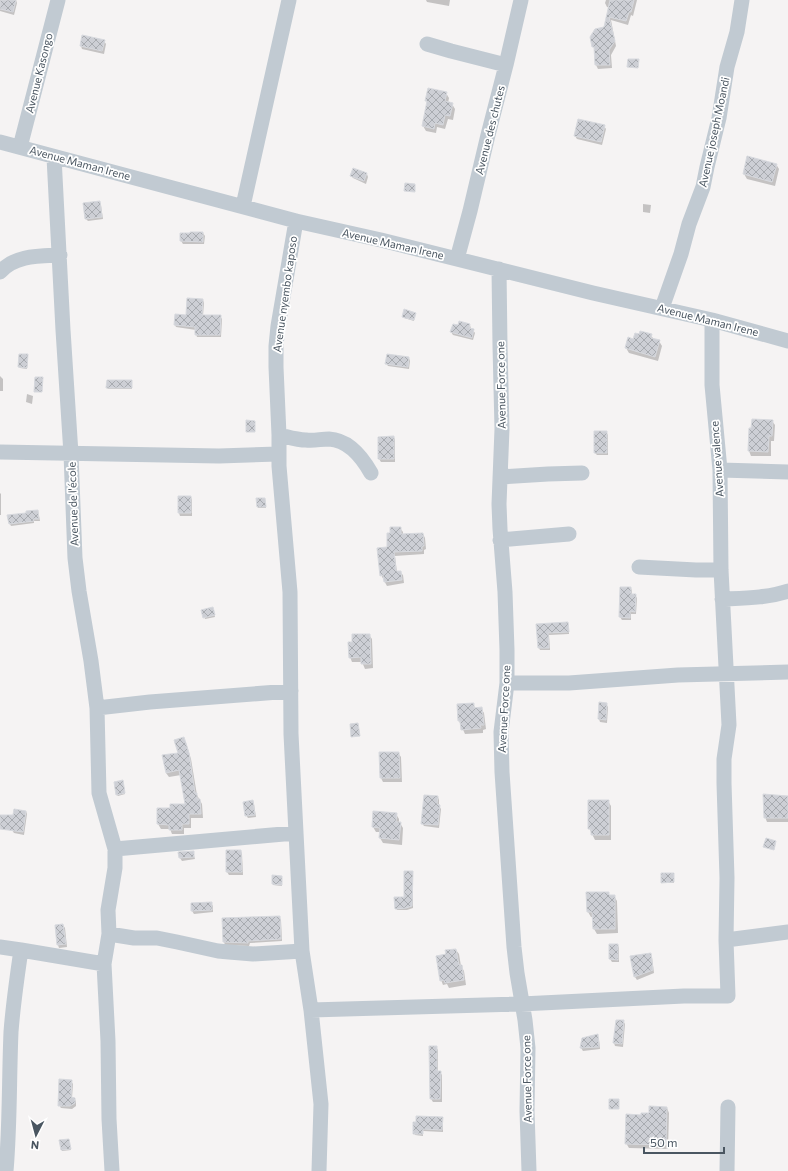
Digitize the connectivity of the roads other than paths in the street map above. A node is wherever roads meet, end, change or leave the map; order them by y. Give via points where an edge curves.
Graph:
1 (58, 0) edge
2 (289, 0) edge
3 (742, 0) edge
4 (518, 1) edge
5 (427, 44) dead end
6 (506, 65) junction
7 (0, 142) edge
8 (20, 147) junction
9 (54, 157) junction
10 (243, 206) junction
11 (296, 221) junction
12 (60, 255) junction
13 (457, 259) junction
14 (499, 269) junction
15 (0, 272) edge
16 (662, 308) junction
17 (712, 320) junction
18 (788, 341) edge
19 (279, 435) junction
20 (0, 452) edge
21 (71, 454) junction
22 (278, 454) junction
23 (720, 470) junction
24 (788, 472) edge
25 (371, 473) dead end
26 (582, 473) dead end
27 (500, 476) junction
28 (569, 534) dead end
29 (500, 540) junction
30 (639, 567) dead end
31 (721, 570) junction
32 (788, 590) edge
33 (722, 599) junction
34 (788, 672) edge
35 (726, 674) junction
36 (507, 683) junction
37 (291, 690) junction
38 (97, 708) junction
39 (295, 833) junction
40 (115, 849) junction
41 (788, 932) edge
42 (109, 934) junction
43 (726, 940) junction
44 (0, 947) edge
45 (20, 950) junction
46 (302, 951) junction
47 (104, 964) junction
48 (521, 1004) junction
49 (311, 1010) junction
50 (728, 1107) dead end
51 (6, 1171) edge
52 (112, 1171) edge
53 (319, 1171) edge
54 (529, 1171) edge
55 (727, 1171) edge

1 - 8 street, Avenue Kasongo
2 - 10 street
3 - 16 street, Avenue joseph Moandi via 703,187
4 - 6 street, Avenue des chutes
5 - 6 street
6 - 13 street, Avenue des chutes
7 - 8 street, Avenue Maman Irene
8 - 9 street, Avenue Maman Irene
9 - 10 street, Avenue Maman Irene
9 - 12 street, Avenue de l'école
10 - 11 street, Avenue Maman Irene
11 - 13 street, Avenue Maman Irene
11 - 19 street, Avenue nyembo kaposo via 276,346
12 - 15 street via 22,259
12 - 21 street, Avenue de l'école
13 - 14 street, Avenue Maman Irene
14 - 16 street, Avenue Maman Irene
14 - 27 street, Avenue Force one via 502,429
16 - 17 street, Avenue Maman Irene
17 - 18 street, Avenue Maman Irene
17 - 23 street, Avenue valence via 712,385
19 - 22 street, Avenue nyembo kaposo
19 - 25 street via 296,440 339,441 357,453
20 - 21 street
21 - 22 street
21 - 38 street, Avenue de l'école via 75,558
22 - 37 street, Avenue nyembo kaposo via 290,592
23 - 24 street
23 - 31 street, Avenue valence
26 - 27 street
27 - 29 street, Avenue Force one
28 - 29 street
29 - 36 street, Avenue Force one via 505,592
30 - 31 street
31 - 33 street, Avenue valence
32 - 33 street via 756,598
33 - 35 street, Avenue valence
34 - 35 street
35 - 36 street via 569,683
35 - 43 street, Avenue valence via 729,725 724,759
36 - 48 street, Avenue Force one via 501,732 502,772 514,947
37 - 38 street
37 - 39 street, Avenue nyembo kaposo
38 - 40 street, Avenue de l'école via 99,793
39 - 40 street
39 - 46 street, Avenue nyembo kaposo
40 - 42 street, Avenue de l'école via 115,868 108,910
41 - 43 street
42 - 46 street via 157,938 229,952 253,954
42 - 47 street, Avenue de l'école
43 - 48 street, Avenue valence via 728,996
44 - 45 street
45 - 47 street
45 - 51 street via 12,1030
46 - 49 street, Avenue nyembo kaposo
47 - 52 street, Avenue de l'école
48 - 49 street
48 - 54 street, Avenue Force one via 528,1048
49 - 53 street, Avenue nyembo kaposo via 321,1104
50 - 55 street

